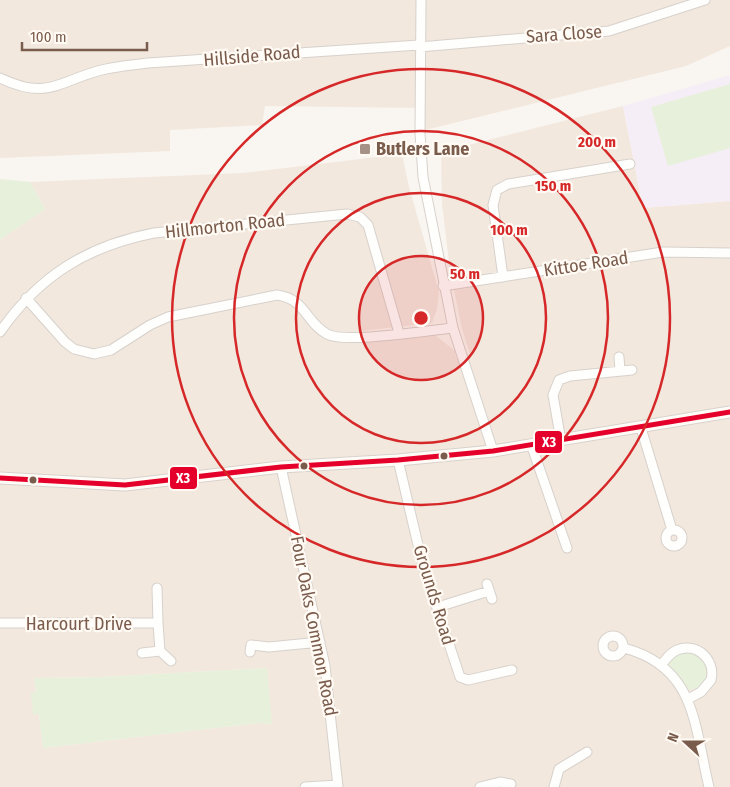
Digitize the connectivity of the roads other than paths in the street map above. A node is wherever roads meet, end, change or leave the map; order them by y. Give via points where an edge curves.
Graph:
1 (421, 0) edge
2 (704, 0) edge
3 (419, 46) junction
4 (0, 78) edge
5 (630, 164) dead end
6 (730, 253) edge
7 (503, 277) junction
8 (443, 286) junction
9 (26, 298) junction
10 (453, 328) junction
11 (0, 332) edge
12 (399, 332) junction
13 (619, 357) dead end
14 (620, 370) junction
15 (632, 370) dead end
16 (730, 412) edge
17 (641, 428) junction
18 (560, 440) junction
19 (531, 444) junction
20 (493, 451) junction
21 (398, 460) junction
22 (281, 467) junction
23 (0, 478) edge
24 (672, 530) dead end
25 (567, 548) dead end
26 (157, 588) dead end
27 (490, 591) dead end
28 (438, 607) junction
29 (0, 623) edge
30 (158, 623) junction
31 (320, 642) junction
32 (250, 645) dead end
33 (624, 648) dead end
34 (160, 651) junction
35 (142, 653) dead end
36 (171, 661) dead end
37 (662, 664) junction
38 (512, 670) dead end
39 (688, 699) junction
40 (587, 752) dead end
41 (511, 784) dead end
42 (338, 786) edge
43 (305, 787) edge
44 (480, 787) edge
45 (554, 787) edge
46 (709, 787) edge

1 - 3 street
2 - 3 street, Sara Close via 609,31
3 - 4 street, Hillside Road via 148,63 105,69 41,89 28,89
3 - 8 street via 421,152
5 - 7 street via 508,184 497,190 493,205
6 - 7 street, Kittoe Road via 663,252
7 - 8 street, Kittoe Road
8 - 10 street
9 - 11 street, Hillmorton Road
9 - 12 street via 65,342 86,354 104,354 168,317 277,295 301,305 318,327 336,338
9 - 12 street, Hillmorton Road via 40,284 78,259 131,237 347,214 360,217 368,226
10 - 12 street
10 - 20 street
13 - 14 street
14 - 15 street
14 - 18 street via 559,380 553,395
16 - 17 street
17 - 18 street
17 - 24 street
18 - 19 street
19 - 20 street
19 - 25 street
20 - 21 street
21 - 22 street
21 - 28 street, Grounds Road via 423,566
22 - 23 street via 125,485
22 - 31 street, Four Oaks Common Road
26 - 30 street, Harcourt Drive
27 - 28 street
28 - 38 street, Grounds Road via 460,677 468,680
29 - 30 street, Harcourt Drive
30 - 34 street, Harcourt Drive
31 - 32 street via 269,647
31 - 42 street, Four Oaks Common Road
33 - 37 street
34 - 35 street, Harcourt Drive
34 - 36 street
37 - 39 street
37 - 39 street via 672,652 686,648 702,652 708,658 712,665 711,680 701,692
39 - 46 street
40 - 45 street via 558,769
41 - 44 street via 500,782
42 - 43 street

